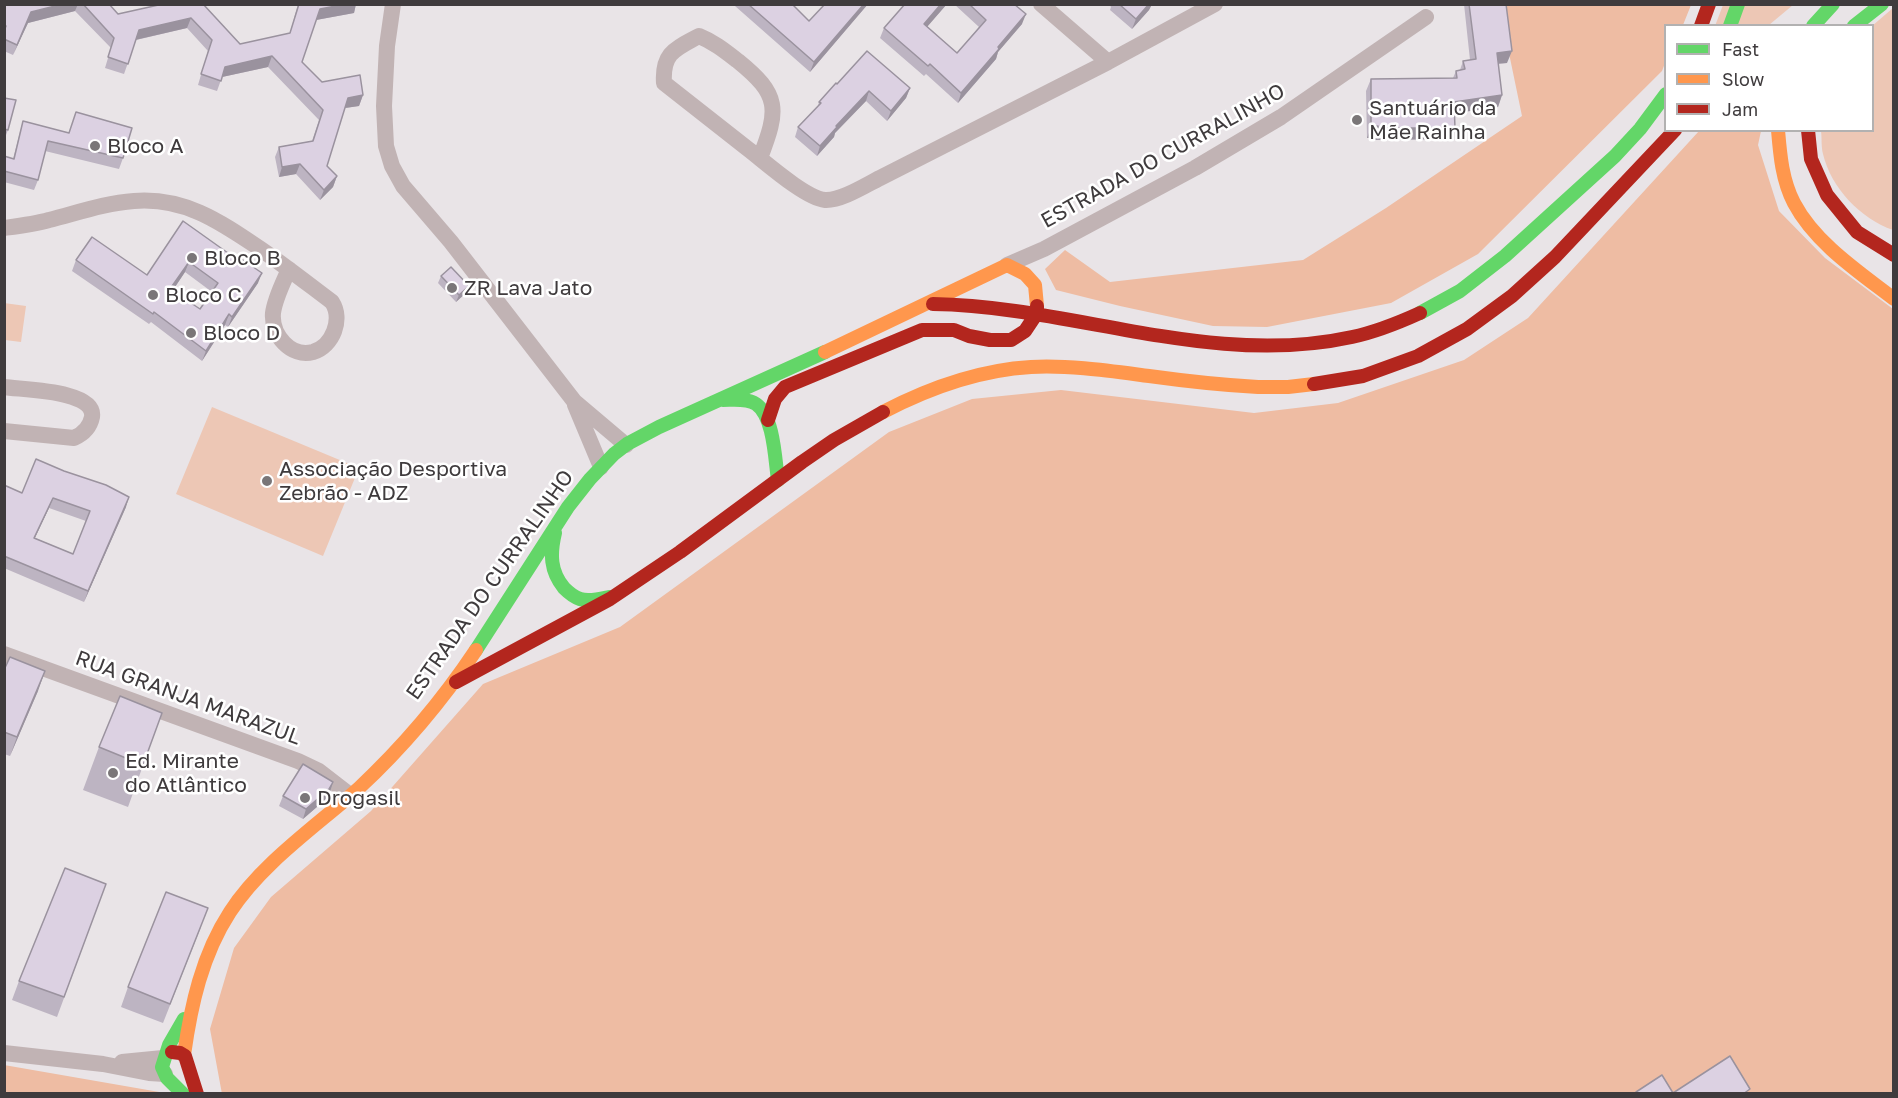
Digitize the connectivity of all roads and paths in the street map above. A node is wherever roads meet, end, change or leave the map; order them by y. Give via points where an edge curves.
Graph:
1 (393, 4) edge
2 (1041, 4) edge
3 (1215, 4) edge
4 (1709, 4) edge
5 (1738, 4) edge
6 (1833, 4) edge
7 (1882, 4) edge
8 (1426, 17) dead end
9 (1702, 24) edge
10 (1731, 24) edge
11 (1814, 24) edge
12 (1857, 24) edge
13 (1108, 62) junction
14 (1664, 95) edge
15 (1673, 132) edge
16 (1778, 132) edge
17 (1808, 132) edge
18 (760, 158) junction
19 (4, 228) edge
20 (1044, 249) junction
21 (1893, 255) edge
22 (1007, 265) junction
23 (289, 269) junction
24 (1035, 285) junction
25 (1893, 298) edge
26 (926, 304) junction
27 (1037, 313) junction
28 (4, 387) edge
29 (716, 400) junction
30 (574, 401) junction
31 (768, 420) junction
32 (4, 431) edge
33 (626, 445) junction
34 (601, 467) junction
35 (778, 480) junction
36 (557, 523) junction
37 (614, 597) junction
38 (4, 654) edge
39 (452, 684) junction
40 (350, 795) junction
41 (191, 1008) junction
42 (4, 1053) edge
43 (184, 1054) junction
44 (164, 1066) junction
45 (188, 1069) junction
46 (183, 1094) edge
47 (197, 1094) edge

1 - 30 street via 384,106 386,146 392,166 403,186
2 - 13 street
3 - 13 street
4 - 9 street
5 - 10 street
6 - 11 street
7 - 12 street
8 - 20 street, ESTRADA DO CURRALINHO via 1281,117
13 - 18 street via 843,196 825,200 813,196
14 - 27 street via 1636,134 1605,166 1487,271 1432,307 1370,332 1297,345 1226,344
15 - 35 street via 1578,235 1521,289 1459,335 1402,363 1325,384 1280,387 1069,368 991,373 905,400 837,439
16 - 25 street via 1783,168 1794,203 1813,231
17 - 21 street via 1811,159 1827,195 1857,232
18 - 18 street via 664,83 663,69 672,51 699,36 714,42 758,78 769,92 773,109 772,125
19 - 23 street via 102,206 163,201 208,215
20 - 22 street, ESTRADA DO CURRALINHO
20 - 24 street
22 - 24 street via 1025,274
22 - 26 street, ESTRADA DO CURRALINHO
23 - 23 street via 273,314 274,329 280,340 292,348 305,353 316,351 334,332 337,309
24 - 27 street
26 - 27 street via 964,303
26 - 29 street, ESTRADA DO CURRALINHO
27 - 31 street via 1025,331 1011,340 990,340 954,330 922,330 785,387 775,399
28 - 32 street via 71,396 87,403 93,414 87,430 74,438
29 - 31 street via 755,403
29 - 33 street, ESTRADA DO CURRALINHO
30 - 33 street
30 - 34 street
31 - 35 street
33 - 34 street, ESTRADA DO CURRALINHO
34 - 36 street, ESTRADA DO CURRALINHO
35 - 37 street
36 - 37 street via 551,557 557,579 577,598
36 - 39 street, ESTRADA DO CURRALINHO
37 - 39 street
38 - 40 street, RUA GRANJA MARAZUL via 298,761 319,771
39 - 40 street, ESTRADA DO CURRALINHO via 414,732
40 - 41 street, ESTRADA DO CURRALINHO via 263,872 230,912 208,955
41 - 43 street, ESTRADA DO CURRALINHO
41 - 44 street, ESTRADA DO CURRALINHO
42 - 44 street
43 - 44 street via 169,1052
43 - 45 street
44 - 45 street via 172,1079 184,1076
44 - 46 street
45 - 47 street

